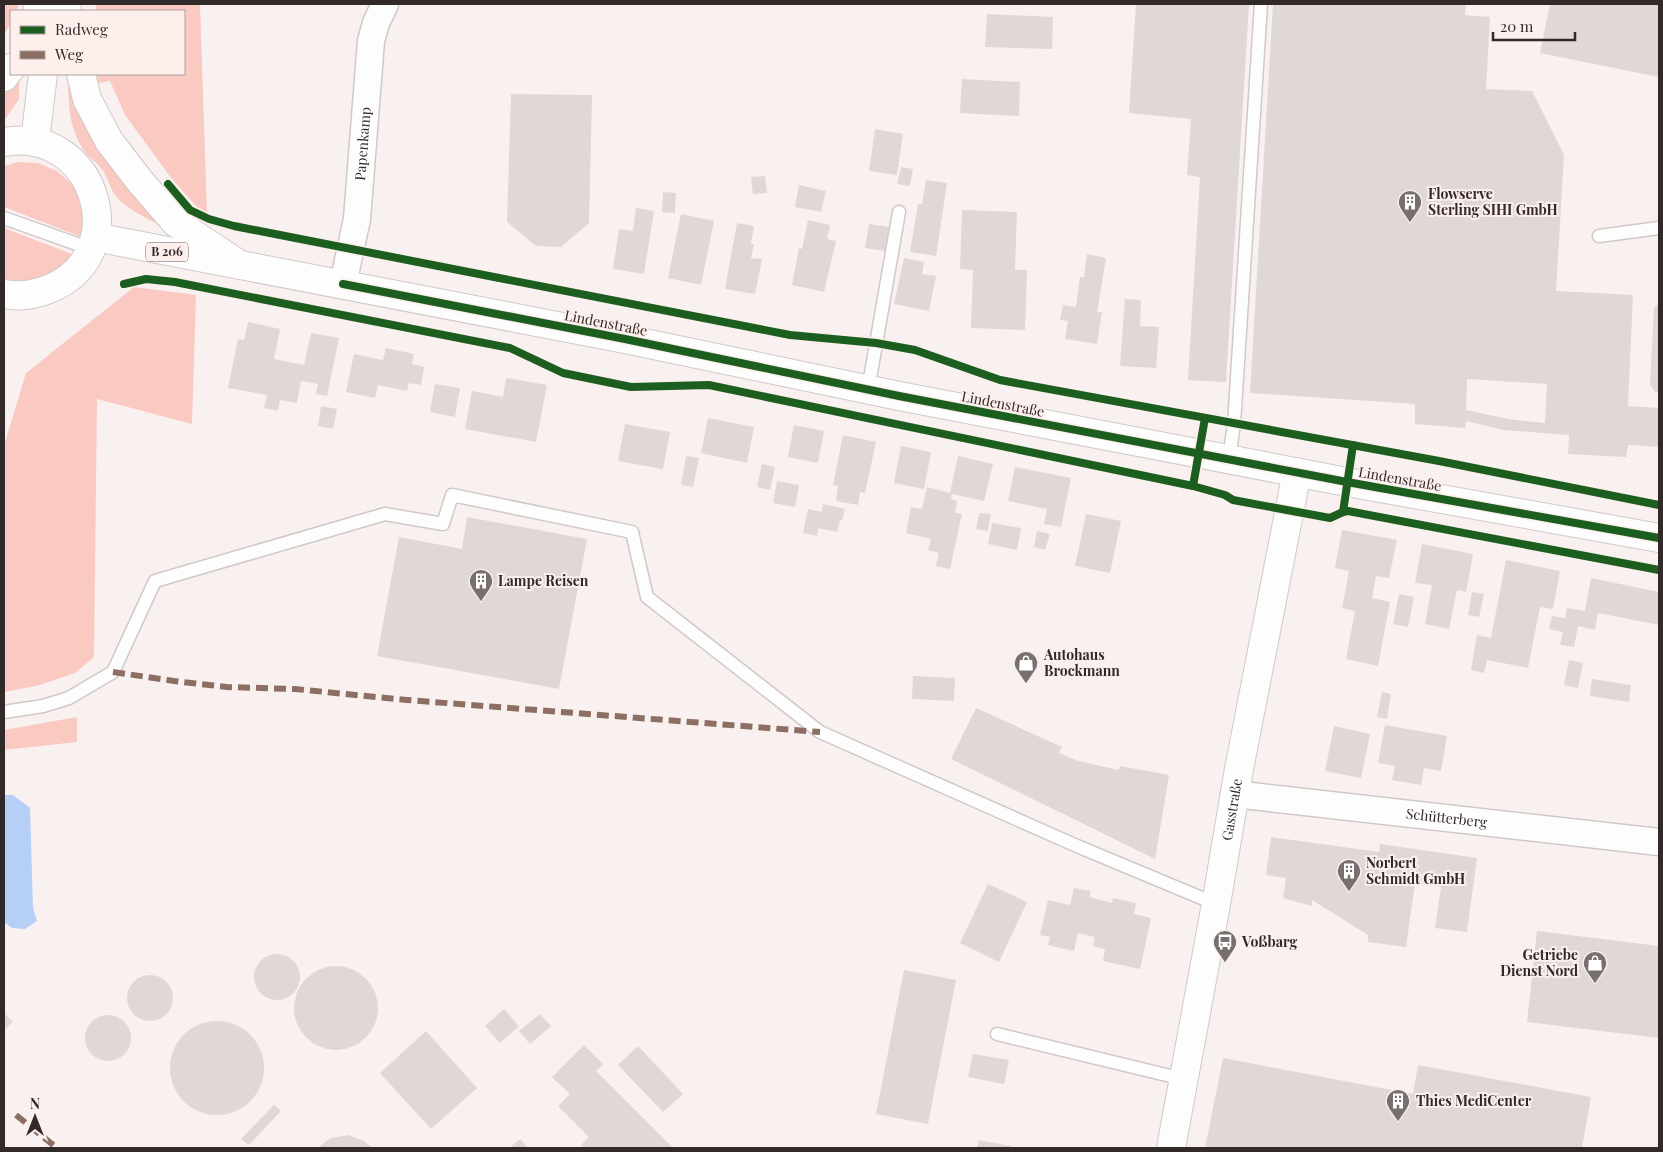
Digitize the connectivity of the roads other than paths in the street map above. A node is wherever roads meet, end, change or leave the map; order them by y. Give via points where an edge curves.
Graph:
1 (385, 4) edge
2 (1260, 4) edge
3 (43, 75) edge
4 (81, 75) edge
5 (35, 141) junction
6 (4, 142) edge
7 (899, 212) dead end
8 (4, 218) edge
9 (1659, 228) edge
10 (1599, 236) dead end
11 (93, 243) junction
12 (240, 265) junction
13 (343, 284) junction
14 (4, 294) edge
15 (868, 390) junction
16 (1229, 459) junction
17 (1297, 472) junction
18 (1659, 538) edge
19 (4, 712) edge
20 (1234, 794) junction
21 (1659, 842) edge
22 (1216, 904) junction
23 (997, 1034) dead end
24 (1184, 1079) junction
25 (1171, 1148) edge

1 - 13 street, Papenkamp via 371,41 358,220
2 - 16 lane via 1234,424
3 - 5 main road
4 - 12 main road via 86,99 109,141 139,180 175,222
5 - 6 main road
5 - 11 main road via 65,155 89,183 96,201
7 - 15 lane
8 - 11 lane
9 - 10 lane
11 - 12 main road, Lindenstraße / B 206
11 - 14 main road via 78,270 60,285 38,294
12 - 13 main road, Lindenstraße / B 206
13 - 15 main road, Lindenstraße / B 206
15 - 16 main road, Lindenstraße / B 206
16 - 17 main road, Lindenstraße / B 206
17 - 18 main road, Lindenstraße / B 206
17 - 20 main road, Gasstraße
19 - 22 lane via 69,698 113,672 155,581 385,514 443,524 452,495 632,532 646,597 820,732
20 - 21 street, Schütterberg
20 - 22 main road, Gasstraße
22 - 24 main road, Gasstraße
23 - 24 lane
24 - 25 main road, Gasstraße

